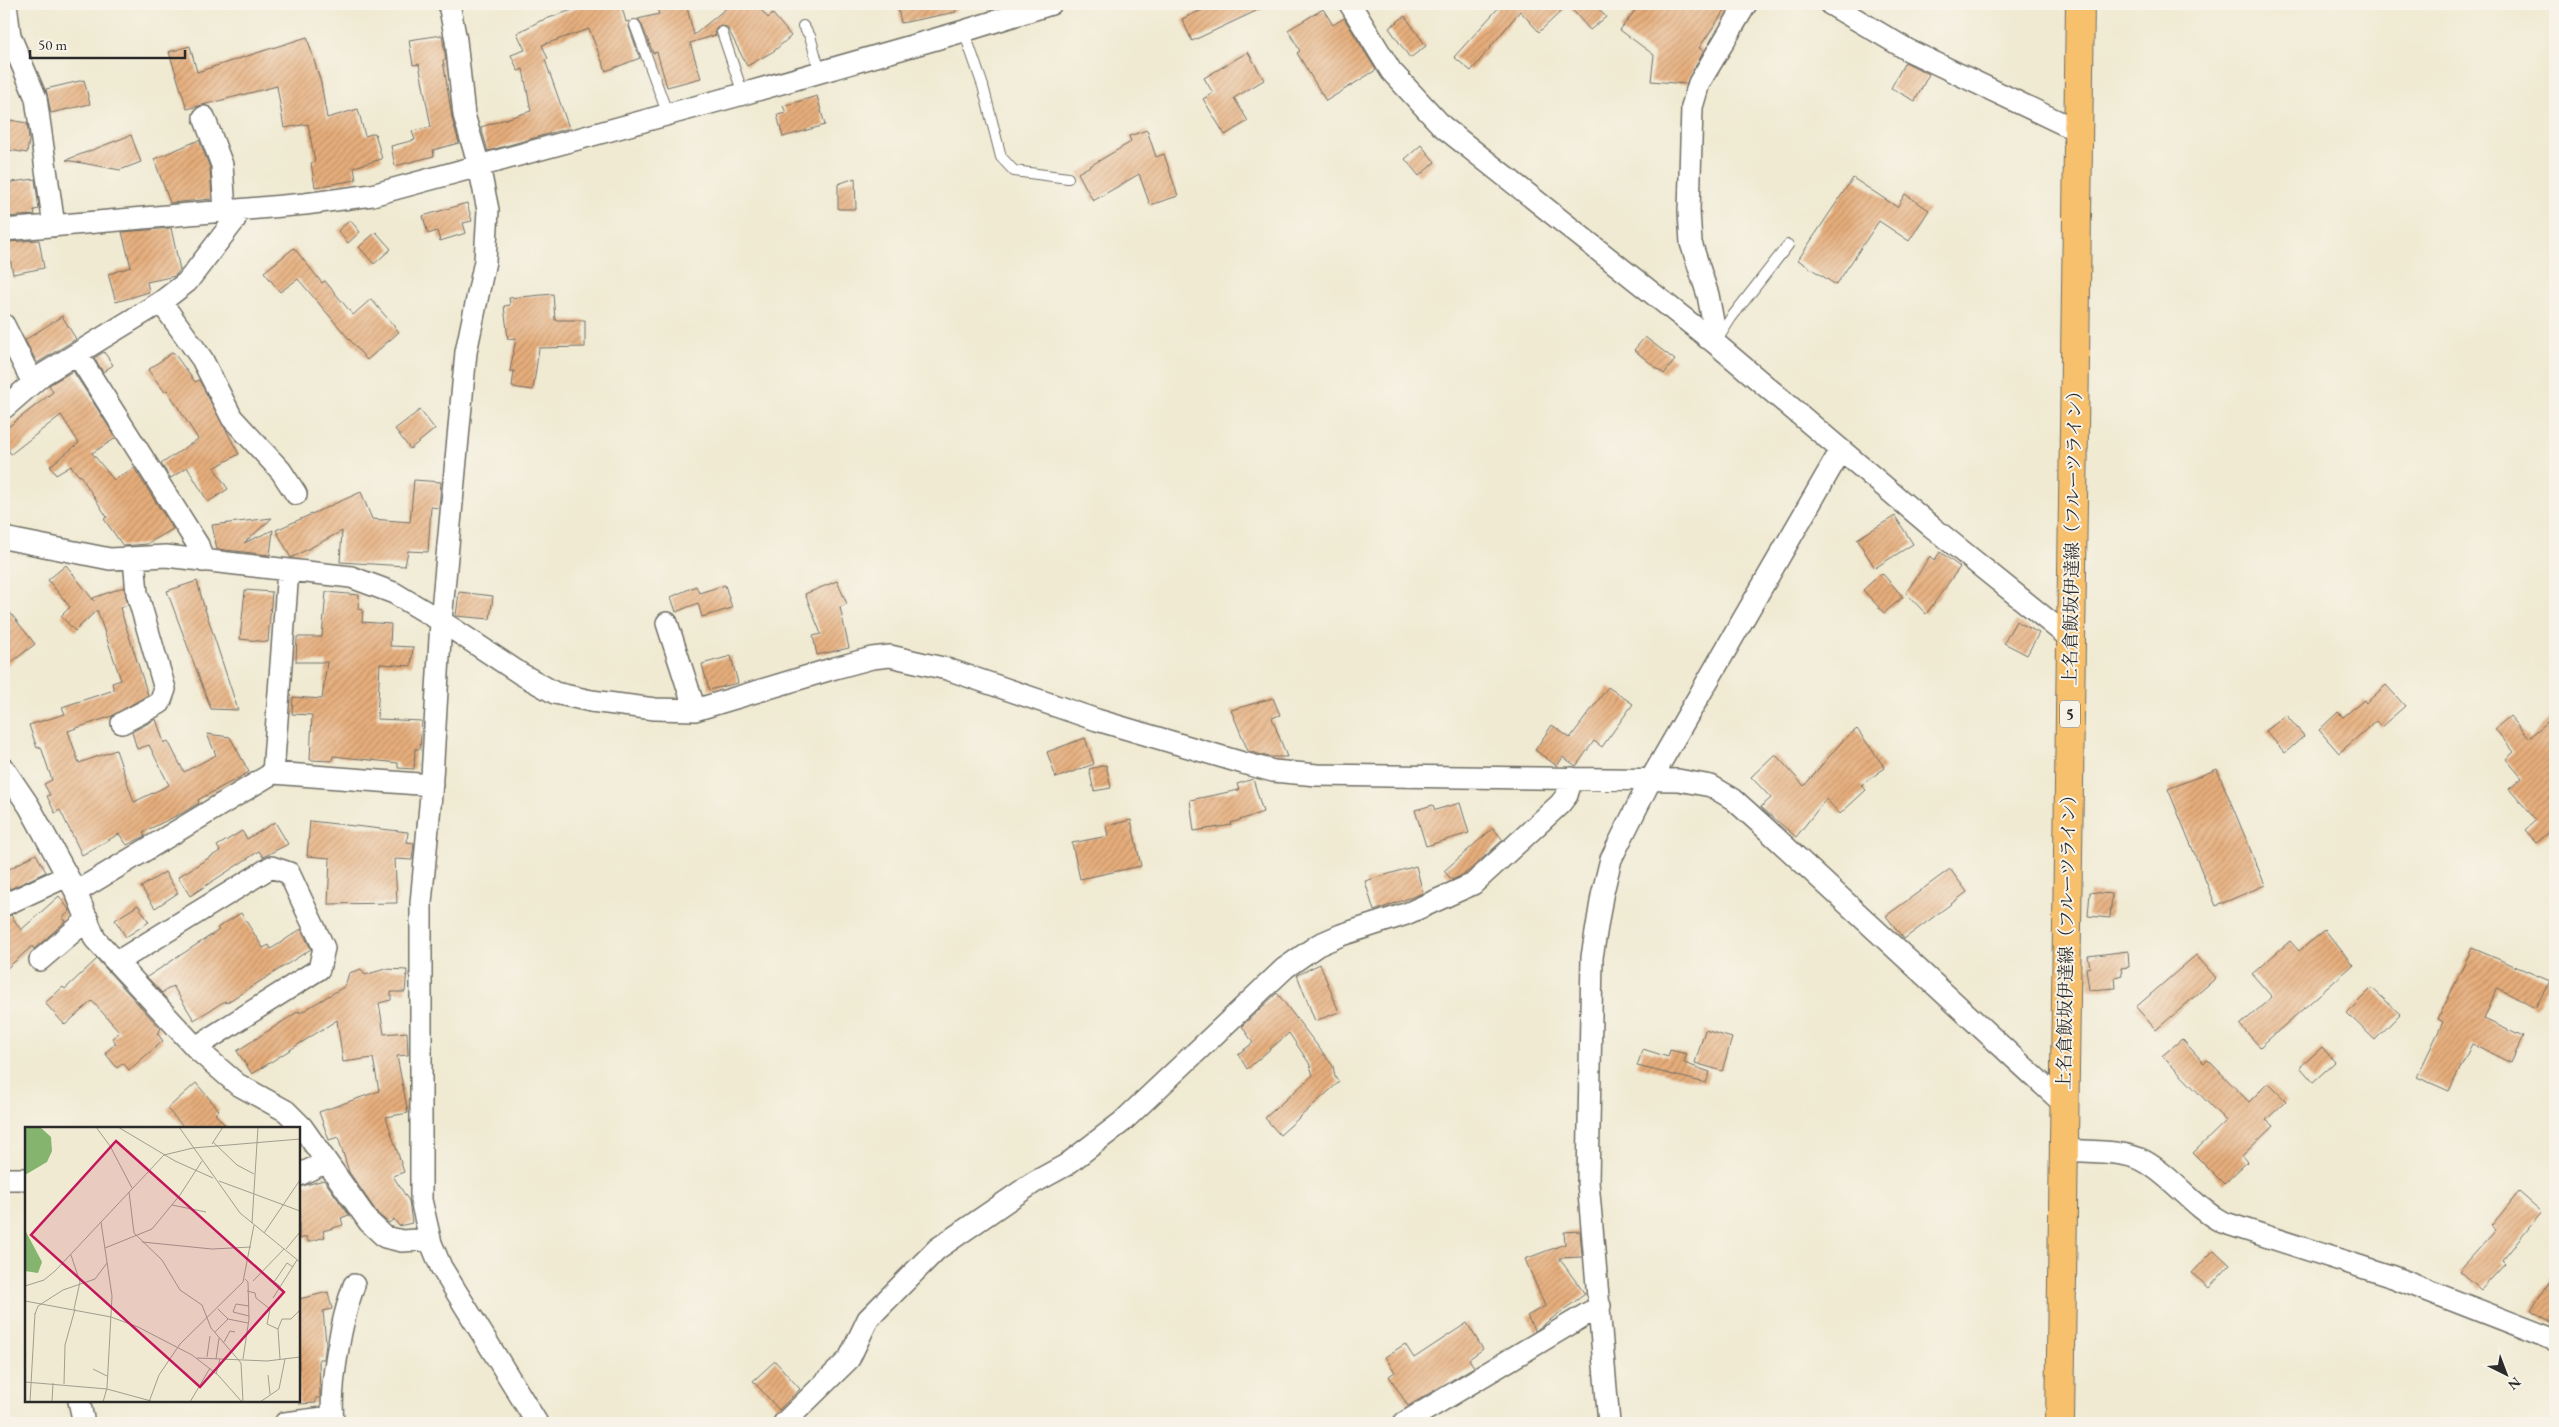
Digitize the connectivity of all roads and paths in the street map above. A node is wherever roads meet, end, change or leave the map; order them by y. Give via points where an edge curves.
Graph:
1 (6, 4) edge
2 (449, 4) edge
3 (1051, 4) edge
4 (1350, 4) edge
5 (1746, 4) edge
6 (1830, 4) edge
7 (2080, 4) edge
8 (635, 25) dead end
9 (803, 26) dead end
10 (964, 31) junction
11 (722, 32) dead end
12 (820, 72) junction
13 (743, 94) junction
14 (668, 115) junction
15 (204, 117) dead end
16 (2078, 132) junction
17 (479, 166) junction
18 (1068, 178) dead end
19 (232, 211) junction
20 (54, 226) junction
21 (4, 230) edge
22 (1788, 245) dead end
23 (161, 302) junction
24 (4, 325) edge
25 (1711, 340) junction
26 (77, 354) junction
27 (33, 383) junction
28 (4, 408) edge
29 (1841, 450) junction
30 (296, 494) dead end
31 (4, 538) edge
32 (134, 559) junction
33 (203, 561) junction
34 (288, 570) junction
35 (441, 621) junction
36 (667, 623) dead end
37 (2071, 639) junction
38 (694, 710) junction
39 (122, 722) dead end
40 (4, 769) edge
41 (273, 773) junction
42 (1572, 778) junction
43 (1651, 779) junction
44 (432, 785) junction
45 (72, 884) junction
46 (4, 905) edge
47 (88, 919) junction
48 (40, 960) dead end
49 (117, 962) junction
50 (196, 1047) junction
51 (2064, 1104) junction
52 (2064, 1150) junction
53 (326, 1162) junction
54 (300, 1175) edge
55 (4, 1178) edge
56 (25, 1179) edge
57 (430, 1239) junction
58 (354, 1285) dead end
59 (1600, 1306) junction
60 (2555, 1340) edge
61 (79, 1402) edge
62 (332, 1420) edge
63 (531, 1422) edge
64 (84, 1423) edge
65 (285, 1423) edge
66 (784, 1423) edge
67 (1404, 1423) edge
68 (1609, 1423) edge
69 (2060, 1423) edge

1 - 20 street via 10,36 36,98
2 - 17 street via 464,115
3 - 10 street
4 - 25 street via 1391,71 1442,126
5 - 25 street via 1699,83 1692,108 1691,243 1708,295 1714,327
6 - 16 street via 1908,50
7 - 16 main road, 上名倉飯坂伊達線（フルーツライン） / 5
8 - 14 lane
9 - 12 lane via 810,36
10 - 12 street
10 - 18 lane via 983,86 1001,157 1014,171
11 - 13 lane
12 - 13 street
13 - 14 street
14 - 17 street
15 - 19 street via 222,165
16 - 37 main road, 上名倉飯坂伊達線（フルーツライン） / 5
17 - 19 street via 372,195
17 - 35 street via 488,210 485,261 466,352
19 - 20 street
19 - 23 street via 234,221 187,282
20 - 21 street
22 - 25 lane
23 - 26 street
23 - 30 street via 202,359 232,418 281,471
24 - 27 street
25 - 29 street
26 - 27 street
26 - 33 street via 198,545
27 - 28 street
29 - 37 street
29 - 43 street
31 - 32 street via 110,559
32 - 33 street via 166,556
32 - 39 street via 137,592 165,689 160,703
33 - 34 street
34 - 35 street via 351,577 394,593
34 - 41 street
35 - 38 street via 556,693 591,701
35 - 44 street
36 - 38 street
37 - 51 main road, 上名倉飯坂伊達線（フルーツライン） / 5
38 - 42 street via 835,668 890,656 947,669 1096,720 1273,771 1317,775
40 - 45 street via 29,806
41 - 44 street
41 - 45 street
42 - 43 street
42 - 66 street via 1567,795 1560,804 1483,877 1438,902 1340,935 1306,952 1258,991 1122,1122 1066,1165 1033,1183 937,1249 868,1319 849,1358
43 - 51 street via 1711,786 1733,799
43 - 59 street via 1611,859 1592,957 1588,1182
44 - 57 street via 421,903 420,1095 421,1200
45 - 46 street
45 - 47 street
47 - 48 street
47 - 49 street via 95,939
49 - 50 street
49 - 50 street via 271,867 289,873 324,948 318,968
50 - 53 street via 237,1084 286,1111 302,1127
51 - 52 main road, 上名倉飯坂伊達線（フルーツライン） / 5
52 - 60 street via 2142,1160 2201,1210 2222,1222 2393,1277
52 - 69 main road, 上名倉飯坂伊達線（フルーツライン） / 5
53 - 54 street
53 - 57 street via 369,1222 385,1237 402,1241
55 - 56 street
57 - 63 street via 441,1267
58 - 62 street via 338,1350
59 - 67 street
59 - 68 street
61 - 64 street
62 - 65 street

